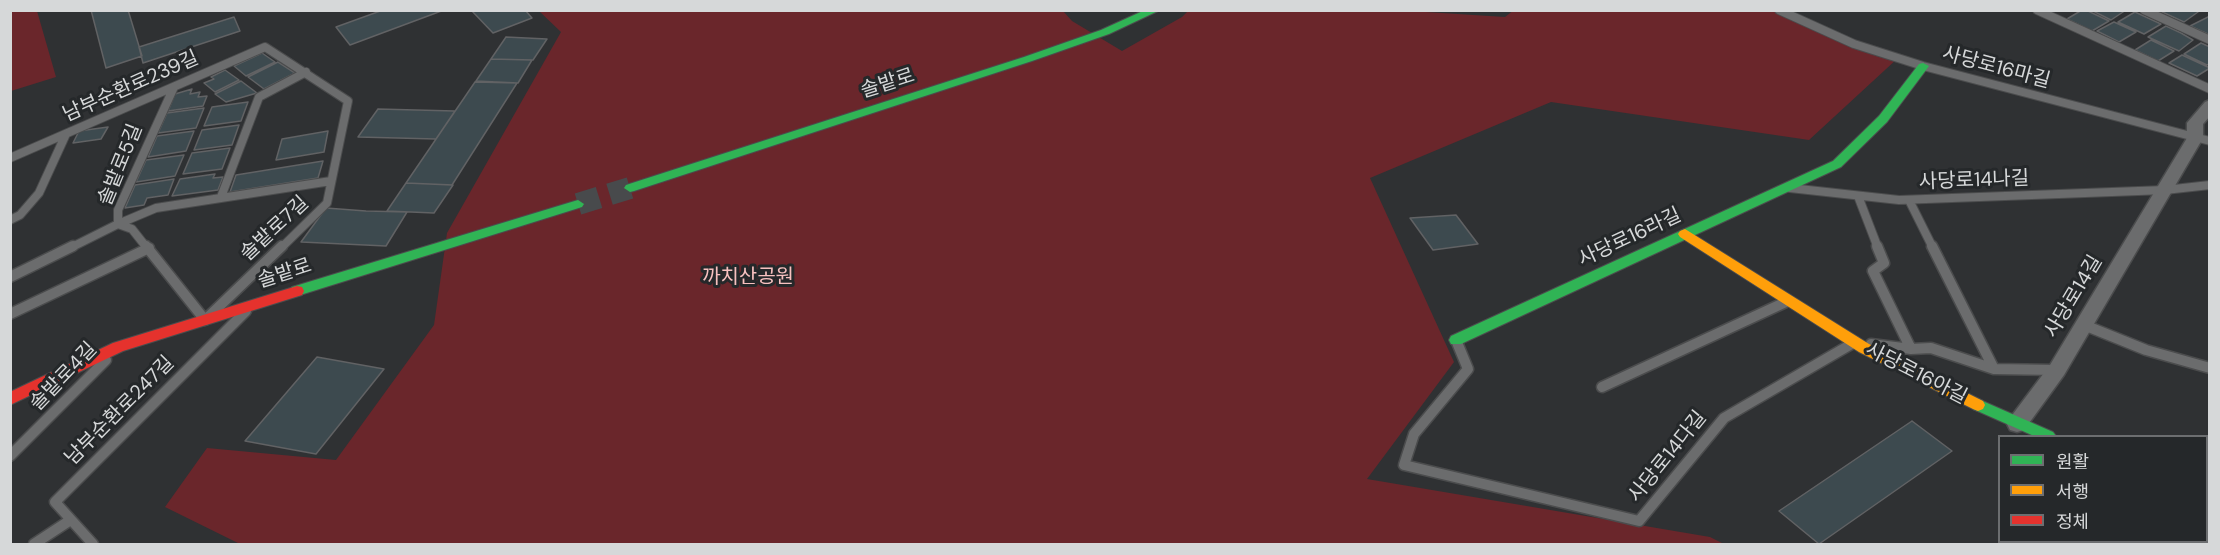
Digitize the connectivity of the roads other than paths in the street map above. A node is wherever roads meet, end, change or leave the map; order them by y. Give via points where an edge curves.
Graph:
1 (1155, 10) edge
2 (1779, 10) edge
3 (2037, 10) edge
4 (2144, 10) edge
5 (2210, 40) edge
6 (265, 47) joint
7 (1923, 66) junction
8 (306, 72) junction
9 (174, 87) junction
10 (2210, 89) edge
11 (2210, 105) edge
12 (66, 134) junction
13 (2202, 139) edge
14 (10, 158) edge
15 (331, 181) junction
16 (2208, 186) edge
17 (630, 188) tunnel mouth
18 (1785, 188) junction
19 (2164, 190) junction
20 (1858, 196) junction
21 (221, 197) junction
22 (1909, 200) junction
23 (578, 204) tunnel mouth
24 (10, 220) edge
25 (118, 224) junction
26 (1685, 234) junction
27 (149, 248) junction
28 (10, 277) edge
29 (1790, 300) junction
30 (252, 305) junction
31 (10, 314) edge
32 (205, 320) junction
33 (2084, 325) junction
34 (1456, 340) joint
35 (1855, 342) junction
36 (118, 347) junction
37 (1911, 349) junction
38 (2210, 368) edge
39 (1994, 369) junction
40 (2057, 370) junction
41 (1602, 387) dead end
42 (10, 399) edge
43 (2017, 424) junction
44 (2045, 435) edge
45 (10, 456) edge
46 (1404, 465) joint
47 (69, 521) junction
48 (34, 544) edge
49 (93, 544) edge

1 - 17 street, 솔밭로 via 1028,59
2 - 7 lane, 사당로16마길 via 1854,44
3 - 10 lane
4 - 5 lane
6 - 8 lane, 솔밭로7길
6 - 9 lane, 남부순환로239길
7 - 13 lane, 사당로16마길
7 - 18 street, 사당로16라길 via 1883,120 1837,164
8 - 15 lane, 솔밭로7길 via 348,101
8 - 21 lane via 259,97
9 - 12 lane, 남부순환로239길
9 - 25 lane, 솔밭로5길 via 118,210
11 - 13 street, 사당로14길 via 2195,123
12 - 14 lane, 남부순환로239길
12 - 24 lane via 39,193 20,215
13 - 19 street, 사당로14길
15 - 21 lane, 솔밭로7길
15 - 32 lane, 솔밭로7길 via 327,203
16 - 19 lane
18 - 20 lane, 사당로14나길
18 - 26 street, 사당로16라길
19 - 22 lane, 사당로14나길
19 - 33 street, 사당로14길
20 - 22 lane, 사당로14나길
20 - 37 lane via 1884,262 1873,271
21 - 25 lane, 솔밭로7길 via 156,208
22 - 39 lane
23 - 30 street, 솔밭로
25 - 27 lane, 솔밭로5길 via 132,229
25 - 28 lane, 솔밭로5길
26 - 29 street, 사당로16아길
26 - 34 street, 사당로16라길
27 - 31 lane
27 - 32 lane, 솔밭로5길
29 - 35 street, 사당로16아길
29 - 41 lane
30 - 32 street, 솔밭로
30 - 47 lane, 남부순환로247길 via 55,502
32 - 36 street, 솔밭로
33 - 38 lane via 2146,350
33 - 40 street, 사당로14길
34 - 46 lane, 사당로16라길 via 1468,369 1414,434
35 - 37 lane
35 - 43 street, 사당로16아길
35 - 46 lane, 사당로14다길 via 1724,418 1639,521
36 - 42 street, 솔밭로
36 - 45 lane, 솔밭로4길
37 - 39 lane via 1931,348
39 - 40 lane
40 - 43 street, 사당로14길
43 - 44 street, 사당로16아길
47 - 48 lane
47 - 49 lane, 남부순환로247길

